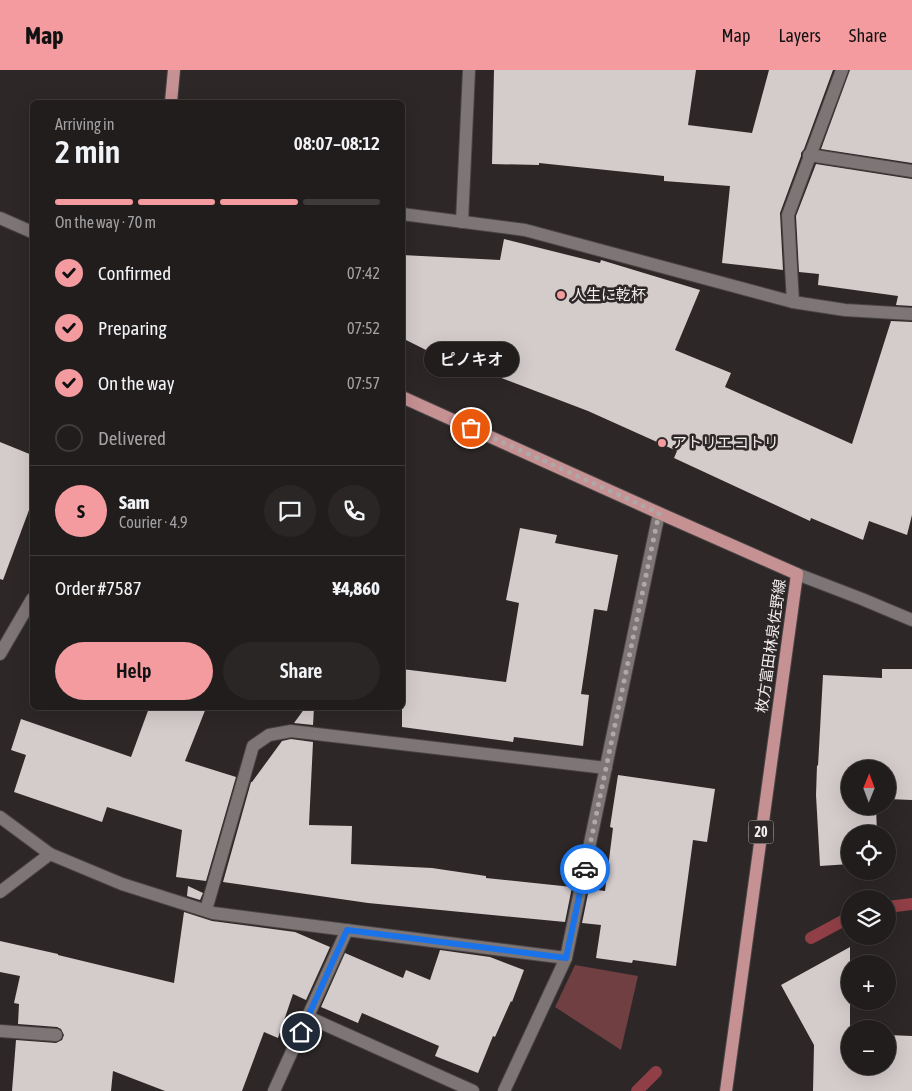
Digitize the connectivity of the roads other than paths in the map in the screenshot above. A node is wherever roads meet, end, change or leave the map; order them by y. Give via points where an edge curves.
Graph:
1 (174, 70) edge
2 (469, 70) edge
3 (842, 70) edge
4 (171, 100) edge
5 (809, 155) junction
6 (912, 171) edge
7 (405, 214) edge
8 (0, 218) edge
9 (462, 222) junction
10 (30, 231) edge
11 (792, 302) junction
12 (912, 314) edge
13 (405, 398) edge
14 (659, 513) junction
15 (797, 574) junction
16 (30, 602) edge
17 (912, 620) edge
18 (0, 654) edge
19 (606, 768) junction
20 (0, 817) edge
21 (50, 854) junction
22 (0, 892) edge
23 (206, 910) junction
24 (347, 930) junction
25 (566, 958) junction
26 (308, 1017) junction
27 (0, 1031) edge
28 (56, 1035) dead end
29 (274, 1091) edge
30 (473, 1091) edge
31 (504, 1091) edge
32 (726, 1091) edge

1 - 4 main road
2 - 9 street
3 - 5 street
5 - 6 street
5 - 11 street via 788,214
7 - 9 street
8 - 10 street
9 - 11 street via 525,230
11 - 12 street via 845,310
13 - 14 main road, 枚方富田林泉佐野線
14 - 15 main road, 枚方富田林泉佐野線
14 - 19 street
15 - 17 street
15 - 32 main road, 枚方富田林泉佐野線 / 20
16 - 18 street
19 - 23 street via 291,731 269,735 253,746
19 - 25 street
20 - 21 street
21 - 22 street
21 - 23 street via 122,884
23 - 24 street
24 - 25 street
24 - 26 street
25 - 31 street
26 - 29 street
26 - 30 street
27 - 28 street

